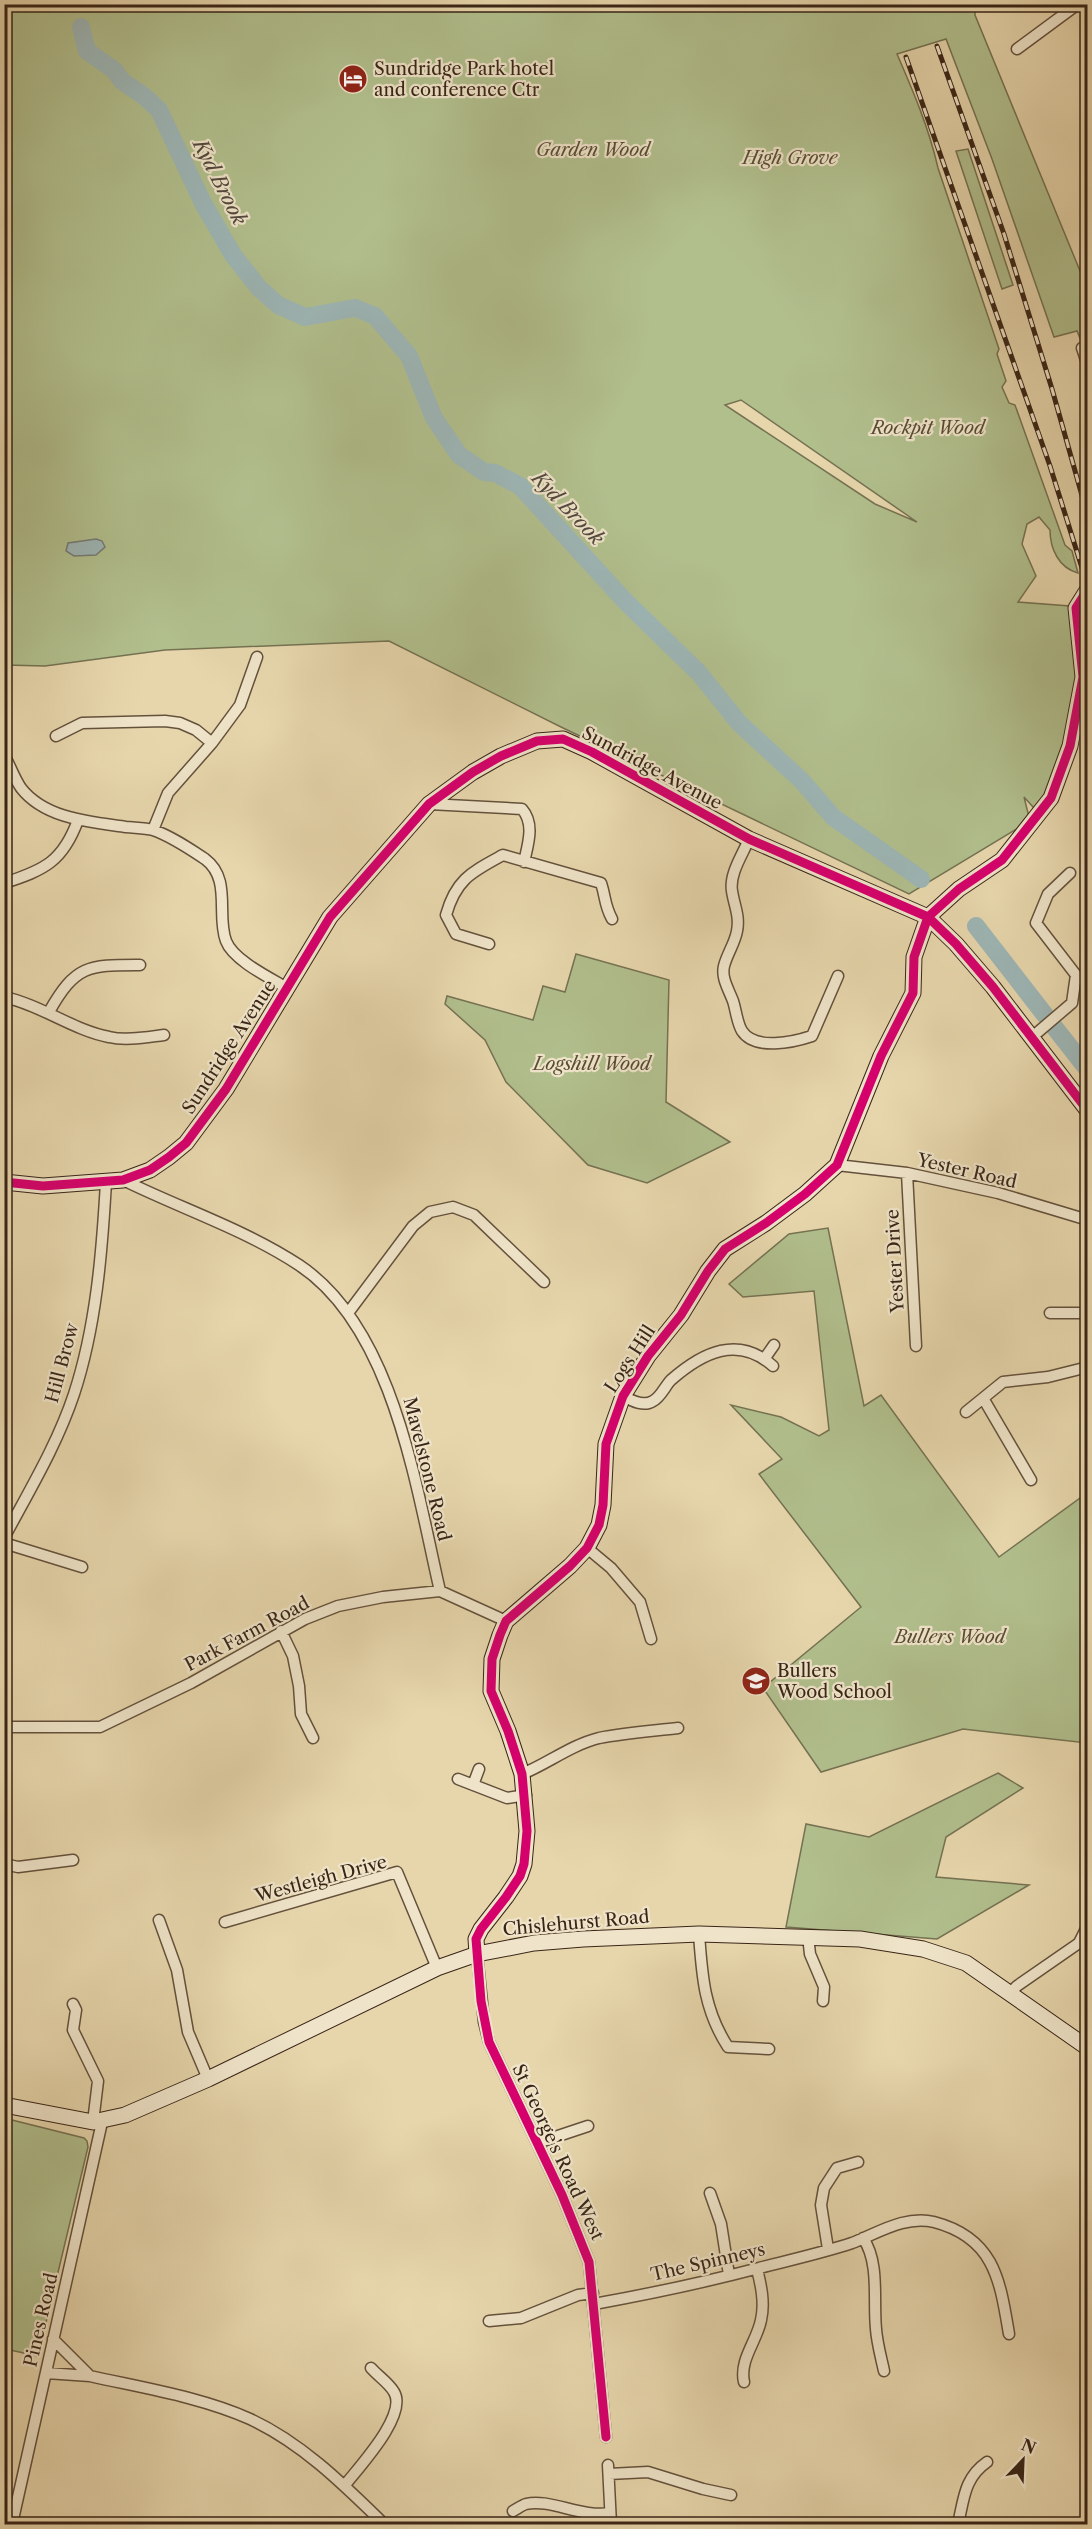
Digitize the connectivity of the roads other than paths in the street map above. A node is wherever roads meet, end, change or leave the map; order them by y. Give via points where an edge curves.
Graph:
1 (1078, 4) edge
2 (1017, 49) dead end
3 (1082, 348) dead end
4 (1088, 366) edge
5 (1088, 589) edge
6 (257, 657) dead end
7 (1085, 677) edge
8 (56, 736) dead end
9 (212, 743) junction
10 (4, 755) edge
11 (429, 804) junction
12 (78, 820) junction
13 (153, 830) junction
14 (749, 839) junction
15 (524, 862) junction
16 (1070, 873) dead end
17 (4, 883) edge
18 (928, 917) junction
19 (612, 919) dead end
20 (489, 944) dead end
21 (140, 965) dead end
22 (838, 976) dead end
23 (287, 988) junction
24 (4, 997) edge
25 (50, 1012) junction
26 (164, 1035) dead end
27 (1031, 1038) junction
28 (1088, 1112) edge
29 (837, 1164) junction
30 (150, 1170) junction
31 (907, 1173) junction
32 (123, 1180) junction
33 (4, 1182) edge
34 (106, 1182) junction
35 (149, 1193) junction
36 (1088, 1220) edge
37 (544, 1282) dead end
38 (348, 1313) junction
39 (1050, 1313) dead end
40 (1088, 1313) edge
41 (774, 1345) dead end
42 (916, 1346) dead end
43 (1088, 1367) edge
44 (623, 1396) junction
45 (983, 1398) junction
46 (966, 1412) dead end
47 (1031, 1480) dead end
48 (4, 1538) edge
49 (4, 1543) edge
50 (586, 1548) junction
51 (82, 1567) dead end
52 (440, 1591) junction
53 (506, 1621) junction
54 (281, 1631) junction
55 (651, 1640) dead end
56 (4, 1725) edge
57 (678, 1728) dead end
58 (313, 1738) dead end
59 (479, 1769) dead end
60 (522, 1774) junction
61 (458, 1779) dead end
62 (473, 1785) junction
63 (526, 1795) junction
64 (73, 1860) dead end
65 (4, 1864) edge
66 (159, 1920) dead end
67 (225, 1922) dead end
68 (1088, 1925) edge
69 (699, 1934) junction
70 (808, 1936) junction
71 (477, 1954) junction
72 (437, 1968) junction
73 (1009, 1994) junction
74 (823, 2001) dead end
75 (73, 2004) dead end
76 (1088, 2048) edge
77 (769, 2049) dead end
78 (208, 2079) junction
79 (4, 2105) edge
80 (98, 2122) junction
81 (588, 2126) dead end
82 (537, 2143) junction
83 (858, 2162) dead end
84 (710, 2193) dead end
85 (862, 2238) junction
86 (828, 2249) junction
87 (757, 2269) junction
88 (729, 2275) junction
89 (594, 2299) junction
90 (489, 2321) dead end
91 (1009, 2334) dead end
92 (53, 2339) junction
93 (371, 2368) dead end
94 (884, 2371) dead end
95 (46, 2373) junction
96 (90, 2376) junction
97 (744, 2382) dead end
98 (606, 2437) dead end
99 (987, 2462) dead end
100 (345, 2485) junction
101 (731, 2495) dead end
102 (513, 2511) dead end
103 (611, 2519) edge
104 (12, 2524) edge
105 (384, 2524) edge
106 (958, 2524) edge

1 - 2 street
3 - 4 street
5 - 7 street via 1076,608
6 - 9 street via 240,705
7 - 18 street via 1070,746 1051,798 1002,860 959,889
8 - 9 street via 82,723 165,721 196,729
9 - 13 street via 168,794
10 - 12 street via 21,788 40,804
11 - 14 street, Sundridge Avenue via 501,756 537,741 563,740 592,752
11 - 15 street via 522,809 529,817 530,834
11 - 23 street, Sundridge Avenue via 330,917
12 - 13 street
12 - 17 street via 66,846 50,865
13 - 23 street via 208,861 219,876 222,890 225,941 247,963
14 - 18 street, Sundridge Avenue
14 - 22 street via 733,876 731,889 739,917 724,968 725,984 741,1030 758,1042 800,1041 812,1036
15 - 19 street via 601,883 604,905
15 - 20 street via 503,855 467,876 452,895 446,915 456,934
16 - 27 street via 1048,894 1036,923 1076,975 1072,1003
18 - 27 street, Sundridge Avenue via 993,987
18 - 29 street, Logs Hill via 914,957 913,993 881,1056
21 - 25 street via 97,965 79,974 63,987
23 - 30 street, Sundridge Avenue via 215,1104 186,1143
24 - 25 street
25 - 26 street via 109,1037
27 - 28 street, Sundridge Avenue
29 - 31 street, Yester Road
29 - 44 street, Logs Hill via 805,1194 725,1249
30 - 32 street, Sundridge Avenue
30 - 35 street
31 - 36 street, Yester Road via 998,1193
31 - 42 street, Yester Drive
32 - 34 street, Sundridge Avenue
32 - 35 street, Mavelstone Road
33 - 34 street, Sundridge Avenue via 43,1186
34 - 48 street, Hill Brow via 95,1294 74,1394 57,1438
35 - 38 street, Mavelstone Road via 206,1215 273,1249 325,1287
37 - 38 street via 474,1215 453,1207 430,1212 413,1226
38 - 52 street, Mavelstone Road via 392,1398
39 - 40 street
41 - 44 street via 769,1362 745,1349 722,1350 679,1374 654,1401 645,1404
43 - 45 street via 1003,1382
44 - 50 street, Logs Hill via 606,1444 599,1525
45 - 46 street
45 - 47 street
49 - 51 street
50 - 53 street, Logs Hill
50 - 55 street via 611,1568 640,1602
52 - 53 street
52 - 54 street, Park Farm Road via 338,1606
53 - 60 street, Logs Hill via 492,1659 491,1691
54 - 56 street, Park Farm Road via 191,1683 100,1727
54 - 58 street via 293,1656 301,1714
57 - 60 street via 597,1739
59 - 62 street
60 - 63 street, Logs Hill
61 - 62 street
62 - 63 street via 507,1798
63 - 71 street, Logs Hill via 528,1831 524,1864 507,1898 481,1929 476,1939
64 - 65 street via 18,1868
66 - 78 street via 177,1970 188,2032
67 - 72 street, Westleigh Drive via 397,1872
68 - 73 street via 1079,1943
69 - 70 street, Chislehurst Road
69 - 71 street, Chislehurst Road via 534,1943
69 - 77 street via 713,2025 728,2047
70 - 73 street, Chislehurst Road via 860,1939 931,1952 966,1963
70 - 74 street via 810,1954 824,1987
71 - 72 street, Chislehurst Road
71 - 82 street, St George's Road West via 489,2042
72 - 78 street, Chislehurst Road
73 - 76 street, Chislehurst Road
75 - 80 street, Pines Road via 73,2030 98,2081
78 - 80 street, Chislehurst Road via 125,2115
79 - 80 street, Chislehurst Road
80 - 92 street, Pines Road
81 - 82 street, St George's Road West
82 - 89 street, St George's Road West via 584,2245
83 - 86 street via 837,2168 824,2188 821,2205
84 - 88 street via 721,2224
85 - 86 street, The Spinneys
85 - 91 street, The Spinneys via 884,2228 924,2221 941,2224 971,2239 997,2273
85 - 94 street via 870,2248 872,2260 876,2332
86 - 87 street, The Spinneys
87 - 88 street, The Spinneys
87 - 97 street via 763,2307 742,2370
88 - 89 street, The Spinneys
89 - 90 street, The Spinneys via 578,2295 521,2318
89 - 98 street, St George's Road West
92 - 95 street, Pines Road
92 - 96 street
93 - 100 street via 394,2391 398,2404 381,2438
95 - 96 street
95 - 104 street, Pines Road
96 - 100 street via 217,2407 251,2420 273,2431
99 - 106 street via 969,2479
100 - 105 street
101 - 103 street via 648,2472 609,2469
102 - 103 street via 525,2504 542,2504

